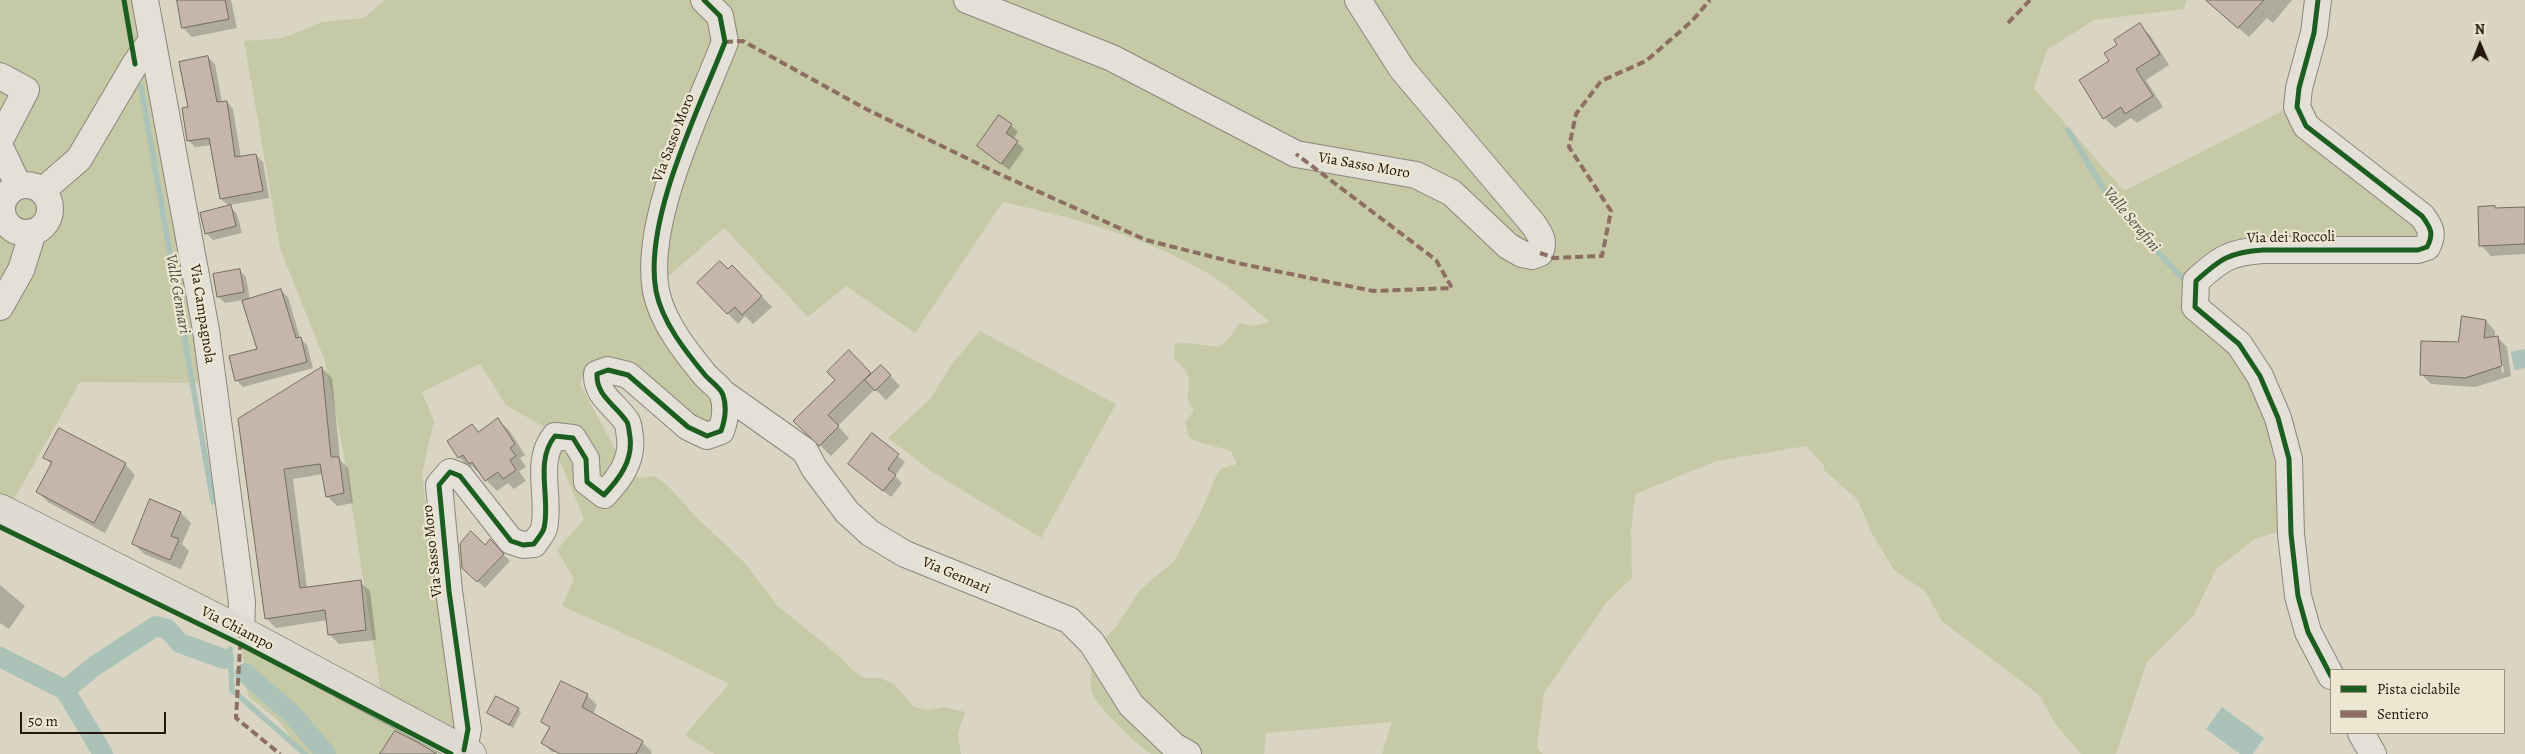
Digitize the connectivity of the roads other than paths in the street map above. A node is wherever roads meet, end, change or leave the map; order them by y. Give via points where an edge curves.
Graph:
1 (145, 0) edge
2 (704, 0) edge
3 (967, 0) edge
4 (1358, 0) edge
5 (2318, 0) edge
6 (152, 40) junction
7 (0, 76) edge
8 (0, 140) edge
9 (0, 146) edge
10 (30, 188) junction
11 (33, 232) junction
12 (0, 307) edge
13 (723, 393) junction
14 (0, 508) edge
15 (241, 630) junction
16 (2330, 674) edge
17 (2362, 734) edge
18 (468, 752) edge
19 (1188, 754) edge
20 (2373, 754) edge

1 - 6 street, Via Campagnola
2 - 13 street, Via Sasso Moro via 720,16 725,42 666,194 653,262 656,293 677,338 706,377
3 - 4 street, Via Sasso Moro via 1112,58 1296,154 1416,175 1452,193 1508,246 1527,256 1540,253 1542,236 1534,224 1402,69
5 - 16 street, Via dei Roccoli via 2297,107 2306,126 2422,216 2431,228 2432,238 2427,247 2418,250 2239,252 2218,260 2196,281 2194,307 2239,344 2260,376 2278,418 2289,459 2291,534 2298,596 2308,632
6 - 10 street via 80,158
6 - 15 street, Via Campagnola via 206,330 242,602
7 - 8 street via 26,90
9 - 10 street
10 - 11 street via 48,198 50,214
10 - 11 street via 5,196 1,212 9,227
11 - 12 street via 21,270
13 - 18 street, Via Sasso Moro via 726,420 721,432 708,436 688,427 628,375 608,370 597,374 597,384 605,398 628,423 632,451 619,479 604,495 587,482 586,459 573,438 555,436 547,446 544,528 534,544 511,541 460,476 450,472 439,485
13 - 19 street, Via Gennari via 805,451 847,512 870,533 905,554 1069,620 1092,643 1131,704 1174,746
14 - 15 main road, Via Chiampo
15 - 18 main road, Via Chiampo
17 - 20 street

